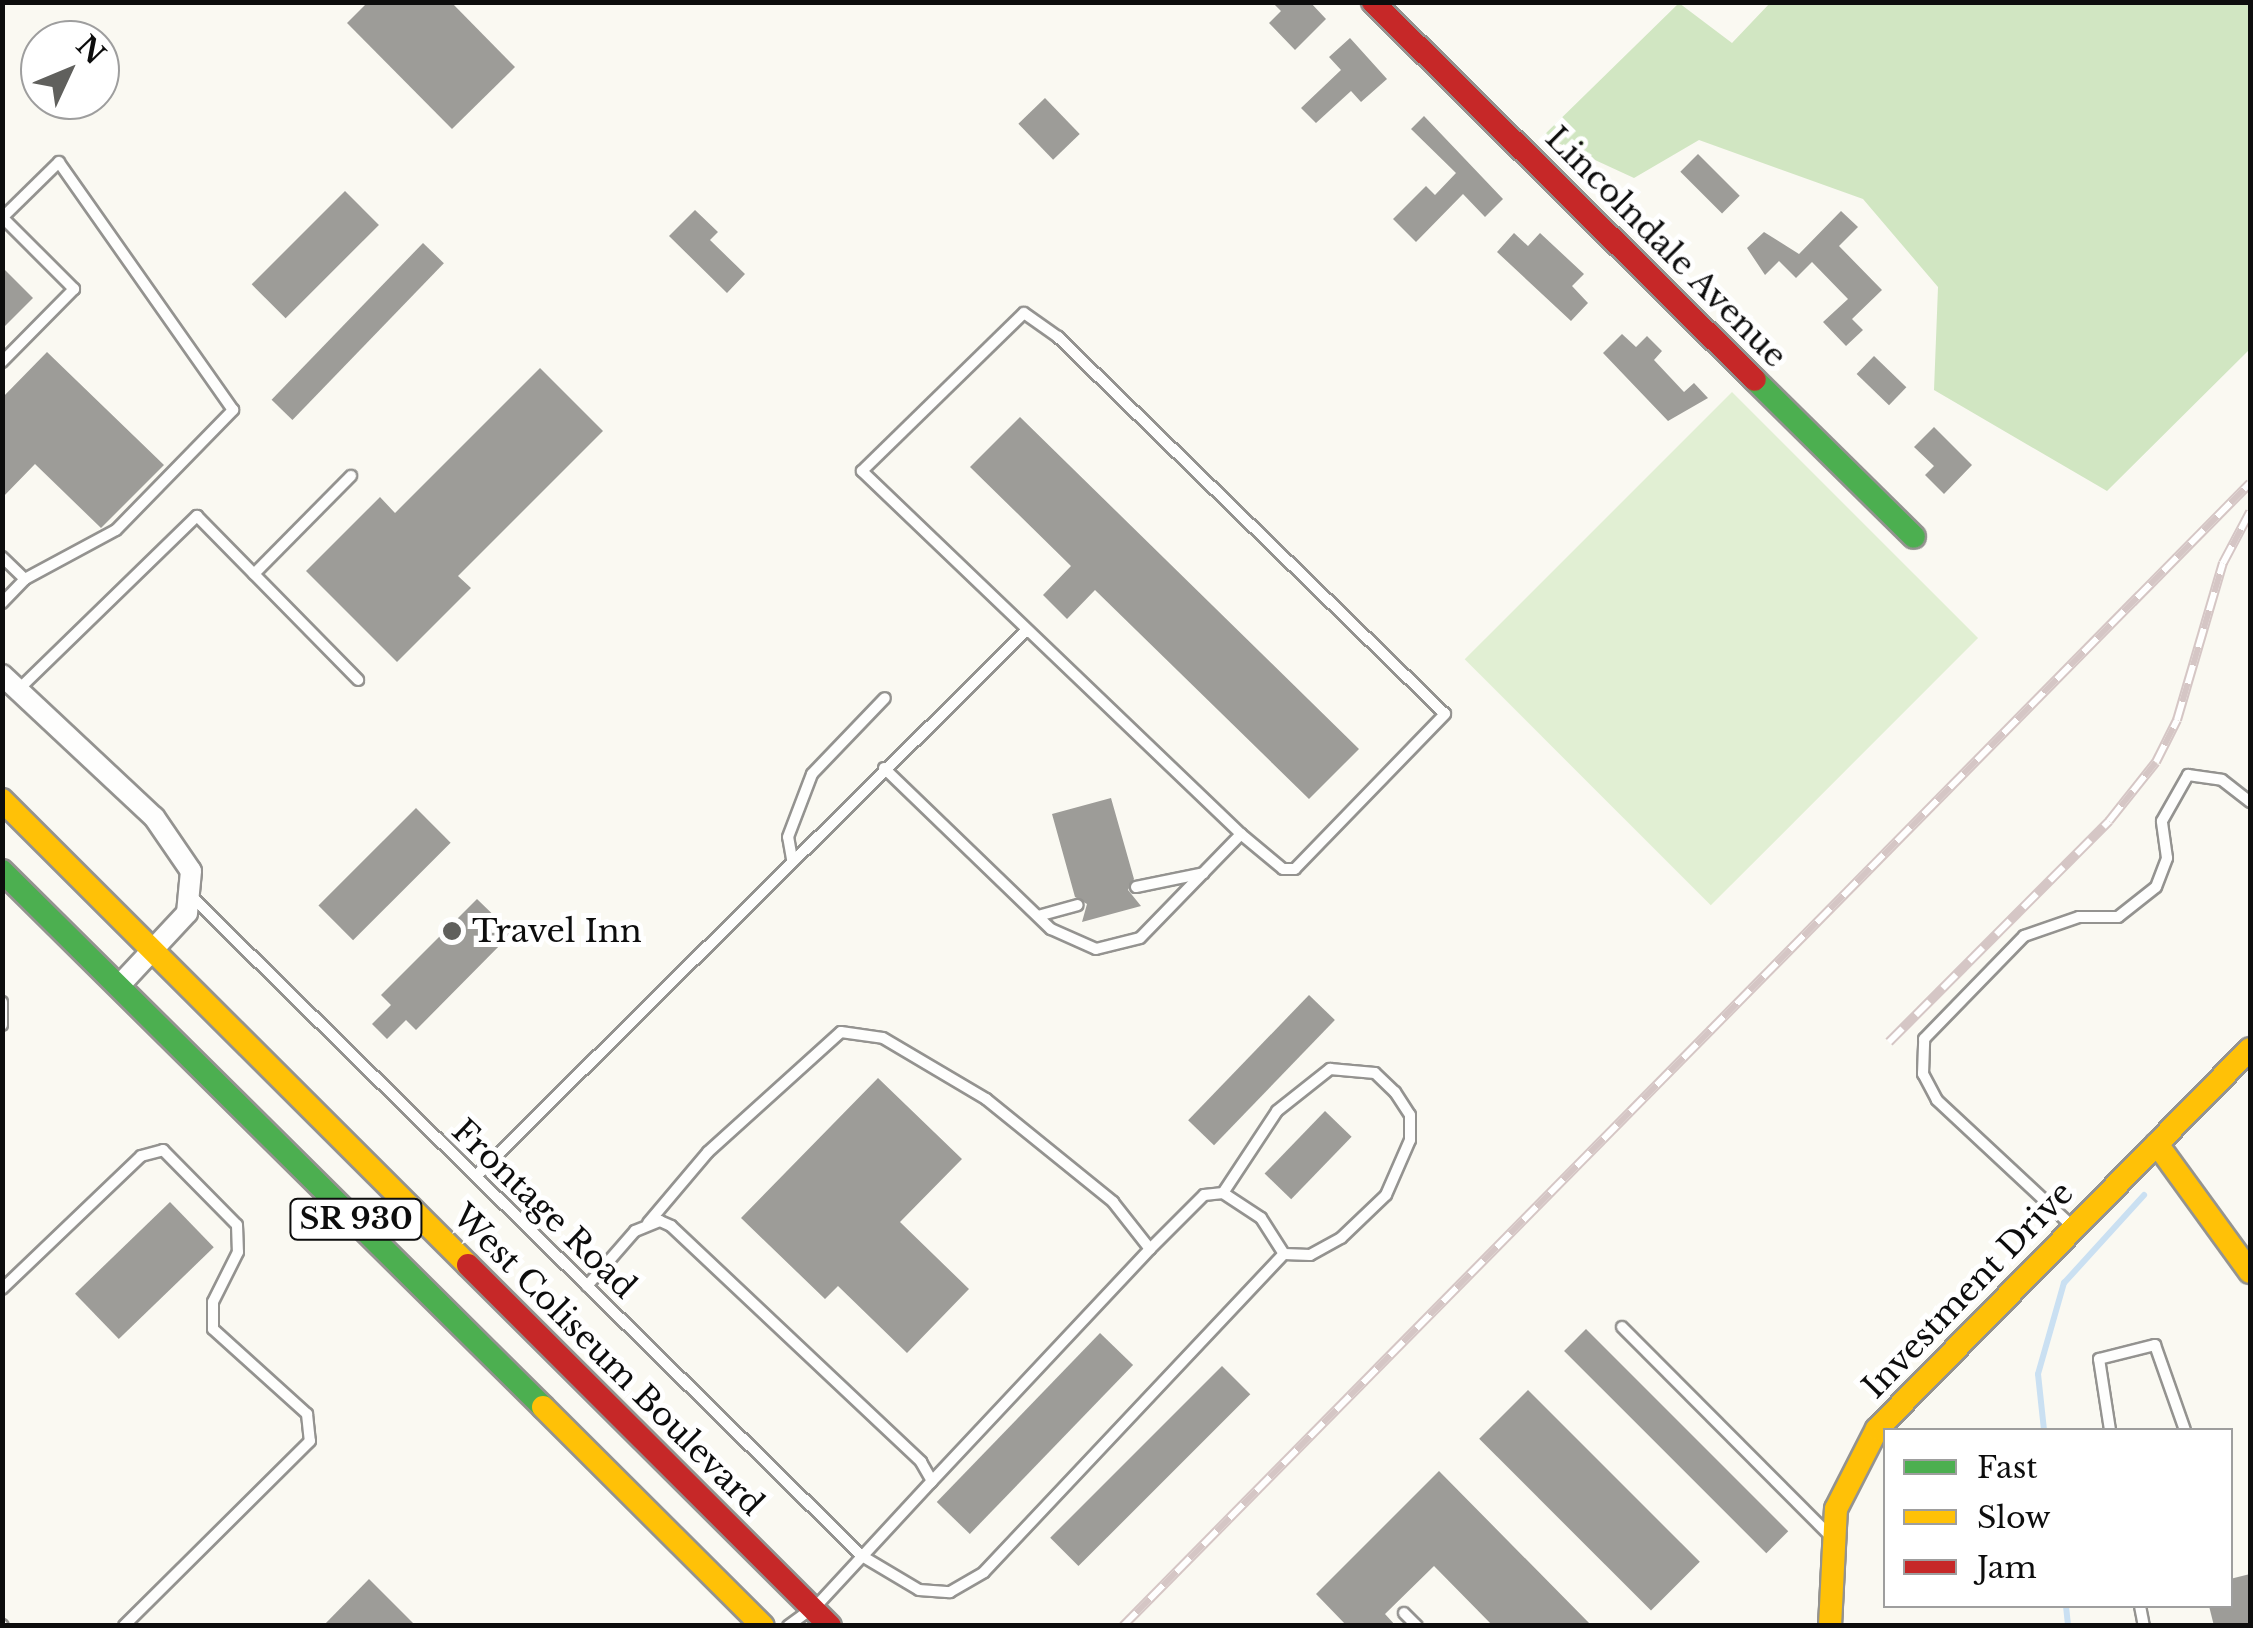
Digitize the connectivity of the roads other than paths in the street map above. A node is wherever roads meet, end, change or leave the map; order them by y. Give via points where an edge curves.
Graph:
1 (1373, 2) edge
2 (4, 216) edge
3 (2, 362) edge
4 (351, 476) dead end
5 (1914, 537) dead end
6 (2, 556) edge
7 (254, 574) junction
8 (24, 579) junction
9 (2, 603) edge
10 (1026, 631) junction
11 (358, 680) dead end
12 (10, 683) edge
13 (885, 698) dead end
14 (884, 768) junction
15 (2, 800) edge
16 (2250, 802) edge
17 (1241, 834) junction
18 (792, 859) junction
19 (2, 872) edge
20 (1204, 873) junction
21 (1136, 887) dead end
22 (193, 898) junction
23 (1078, 905) dead end
24 (1038, 916) junction
25 (156, 952) junction
26 (119, 986) junction
27 (2, 1002) edge
28 (2, 1025) edge
29 (2250, 1048) edge
30 (2157, 1144) junction
31 (476, 1176) junction
32 (1223, 1192) junction
33 (648, 1223) junction
34 (2074, 1227) junction
35 (1150, 1249) junction
36 (1284, 1254) junction
37 (2250, 1272) edge
38 (587, 1286) junction
39 (2, 1289) edge
40 (1622, 1327) dead end
41 (2110, 1428) edge
42 (2183, 1428) edge
43 (930, 1483) junction
44 (1834, 1539) junction
45 (862, 1556) junction
46 (1404, 1612) dead end
47 (822, 1617) edge
48 (124, 1626) edge
49 (762, 1626) edge
50 (788, 1626) edge
51 (1417, 1626) edge
52 (1830, 1626) edge

1 - 5 main road, Lincolndale Avenue
2 - 3 lane via 74,289
2 - 8 lane via 60,162 233,410 116,530
4 - 7 lane
6 - 8 lane
7 - 11 lane
7 - 12 lane via 197,516
8 - 9 lane
10 - 14 lane
10 - 17 lane
10 - 17 lane via 862,471 1024,313 1058,337 1445,714 1295,868 1283,870
12 - 22 street via 168,831 192,870
13 - 18 lane via 812,774 788,837
14 - 18 lane
14 - 24 lane
15 - 25 main road, West Coliseum Boulevard / SR 930
16 - 34 lane via 2222,780 2188,775 2162,821 2167,858 2156,887 2118,917 2079,917 2024,936 1924,1040 1923,1074 1938,1100
17 - 20 lane
18 - 31 lane
19 - 26 main road, SR 930
20 - 21 lane
20 - 24 lane via 1140,938 1096,949
22 - 25 street
22 - 31 lane, Frontage Road
23 - 24 lane
25 - 26 street
25 - 47 main road, West Coliseum Boulevard / SR 930
26 - 49 main road, SR 930
27 - 28 lane
29 - 30 main road, Investment Drive
30 - 34 main road, Investment Drive
30 - 37 main road
31 - 38 lane, Frontage Road
32 - 35 lane via 1204,1195
32 - 36 lane via 1261,1218
32 - 36 lane via 1277,1112 1330,1069 1375,1073 1395,1092 1410,1115 1410,1140 1386,1196 1341,1238 1310,1255
33 - 35 lane via 708,1152 841,1032 883,1038 1030,1130 1140,1228
33 - 38 lane
33 - 43 lane via 671,1226 922,1462
34 - 44 main road, Investment Drive via 1878,1428 1844,1483
35 - 43 lane
36 - 45 lane, Frontage Road via 984,1572 950,1592 930,1592
38 - 45 lane, Frontage Road
39 - 48 lane via 141,1156 163,1150 236,1225 238,1252 213,1302 213,1329 307,1414 310,1441
40 - 44 lane
41 - 42 lane via 2099,1360 2155,1345
43 - 45 lane
44 - 52 main road, Investment Drive
45 - 47 lane
46 - 51 lane
47 - 50 lane

